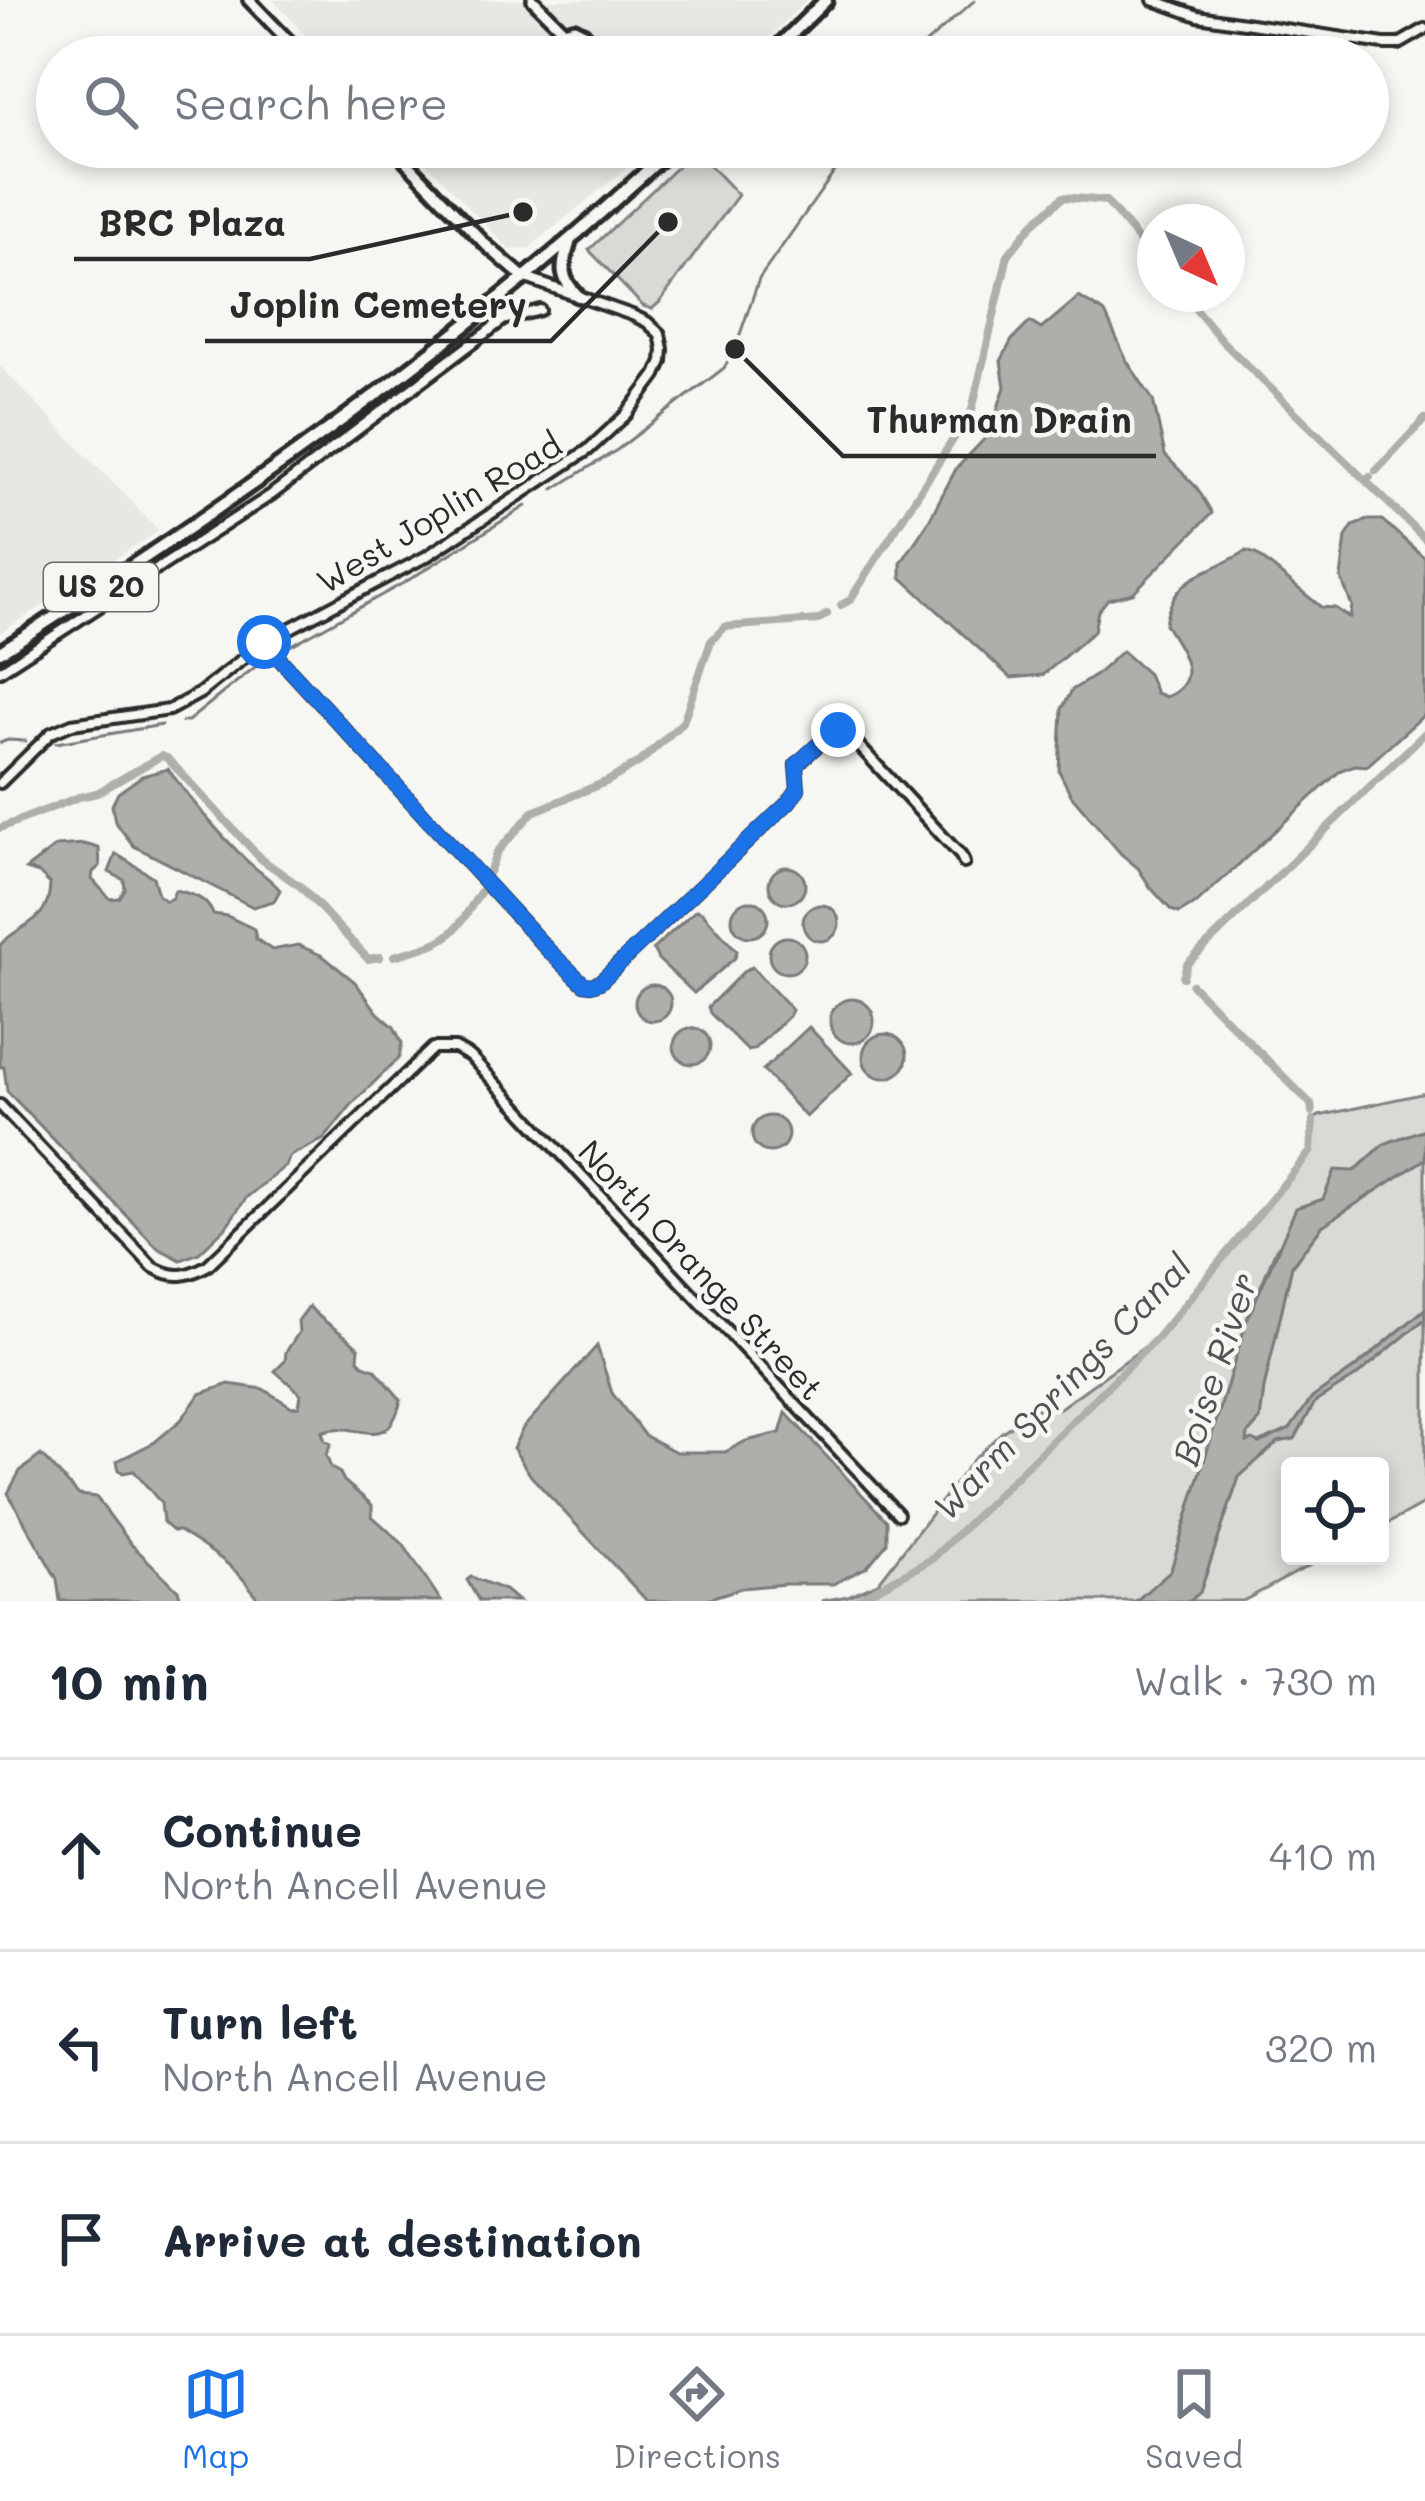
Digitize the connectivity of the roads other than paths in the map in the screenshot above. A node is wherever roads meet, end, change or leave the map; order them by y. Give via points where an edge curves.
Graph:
1 (249, 0) edge
2 (533, 0) edge
3 (826, 0) edge
4 (1153, 0) edge
5 (1425, 29) edge
6 (564, 31) dead end
7 (284, 36) edge
8 (789, 36) edge
9 (1331, 36) edge
10 (1389, 44) edge
11 (412, 168) edge
12 (649, 168) edge
13 (571, 237) junction
14 (523, 277) junction
15 (578, 296) junction
16 (540, 310) dead end
17 (264, 642) junction
18 (0, 652) edge
19 (0, 671) edge
20 (0, 783) edge
21 (964, 863) dead end
22 (0, 1105) edge
23 (898, 1514) dead end

1 - 7 main road
2 - 6 main road
3 - 8 main road
4 - 9 street via 1198,16
5 - 10 street
11 - 14 main road
12 - 13 main road
13 - 14 main road
13 - 15 main road via 563,278
14 - 15 street, West Joplin Road
14 - 18 main road, US 20 via 202,521
15 - 17 street, West Joplin Road via 660,334 662,361 627,414 568,465 427,556
16 - 19 street via 503,320 271,495
17 - 20 street, West Joplin Road via 169,710 51,733
17 - 21 street via 584,984 600,982 789,802 798,789 796,765 833,731 847,733
22 - 23 street, North Orange Street via 153,1267 180,1277 208,1265 433,1048 454,1048 471,1057

